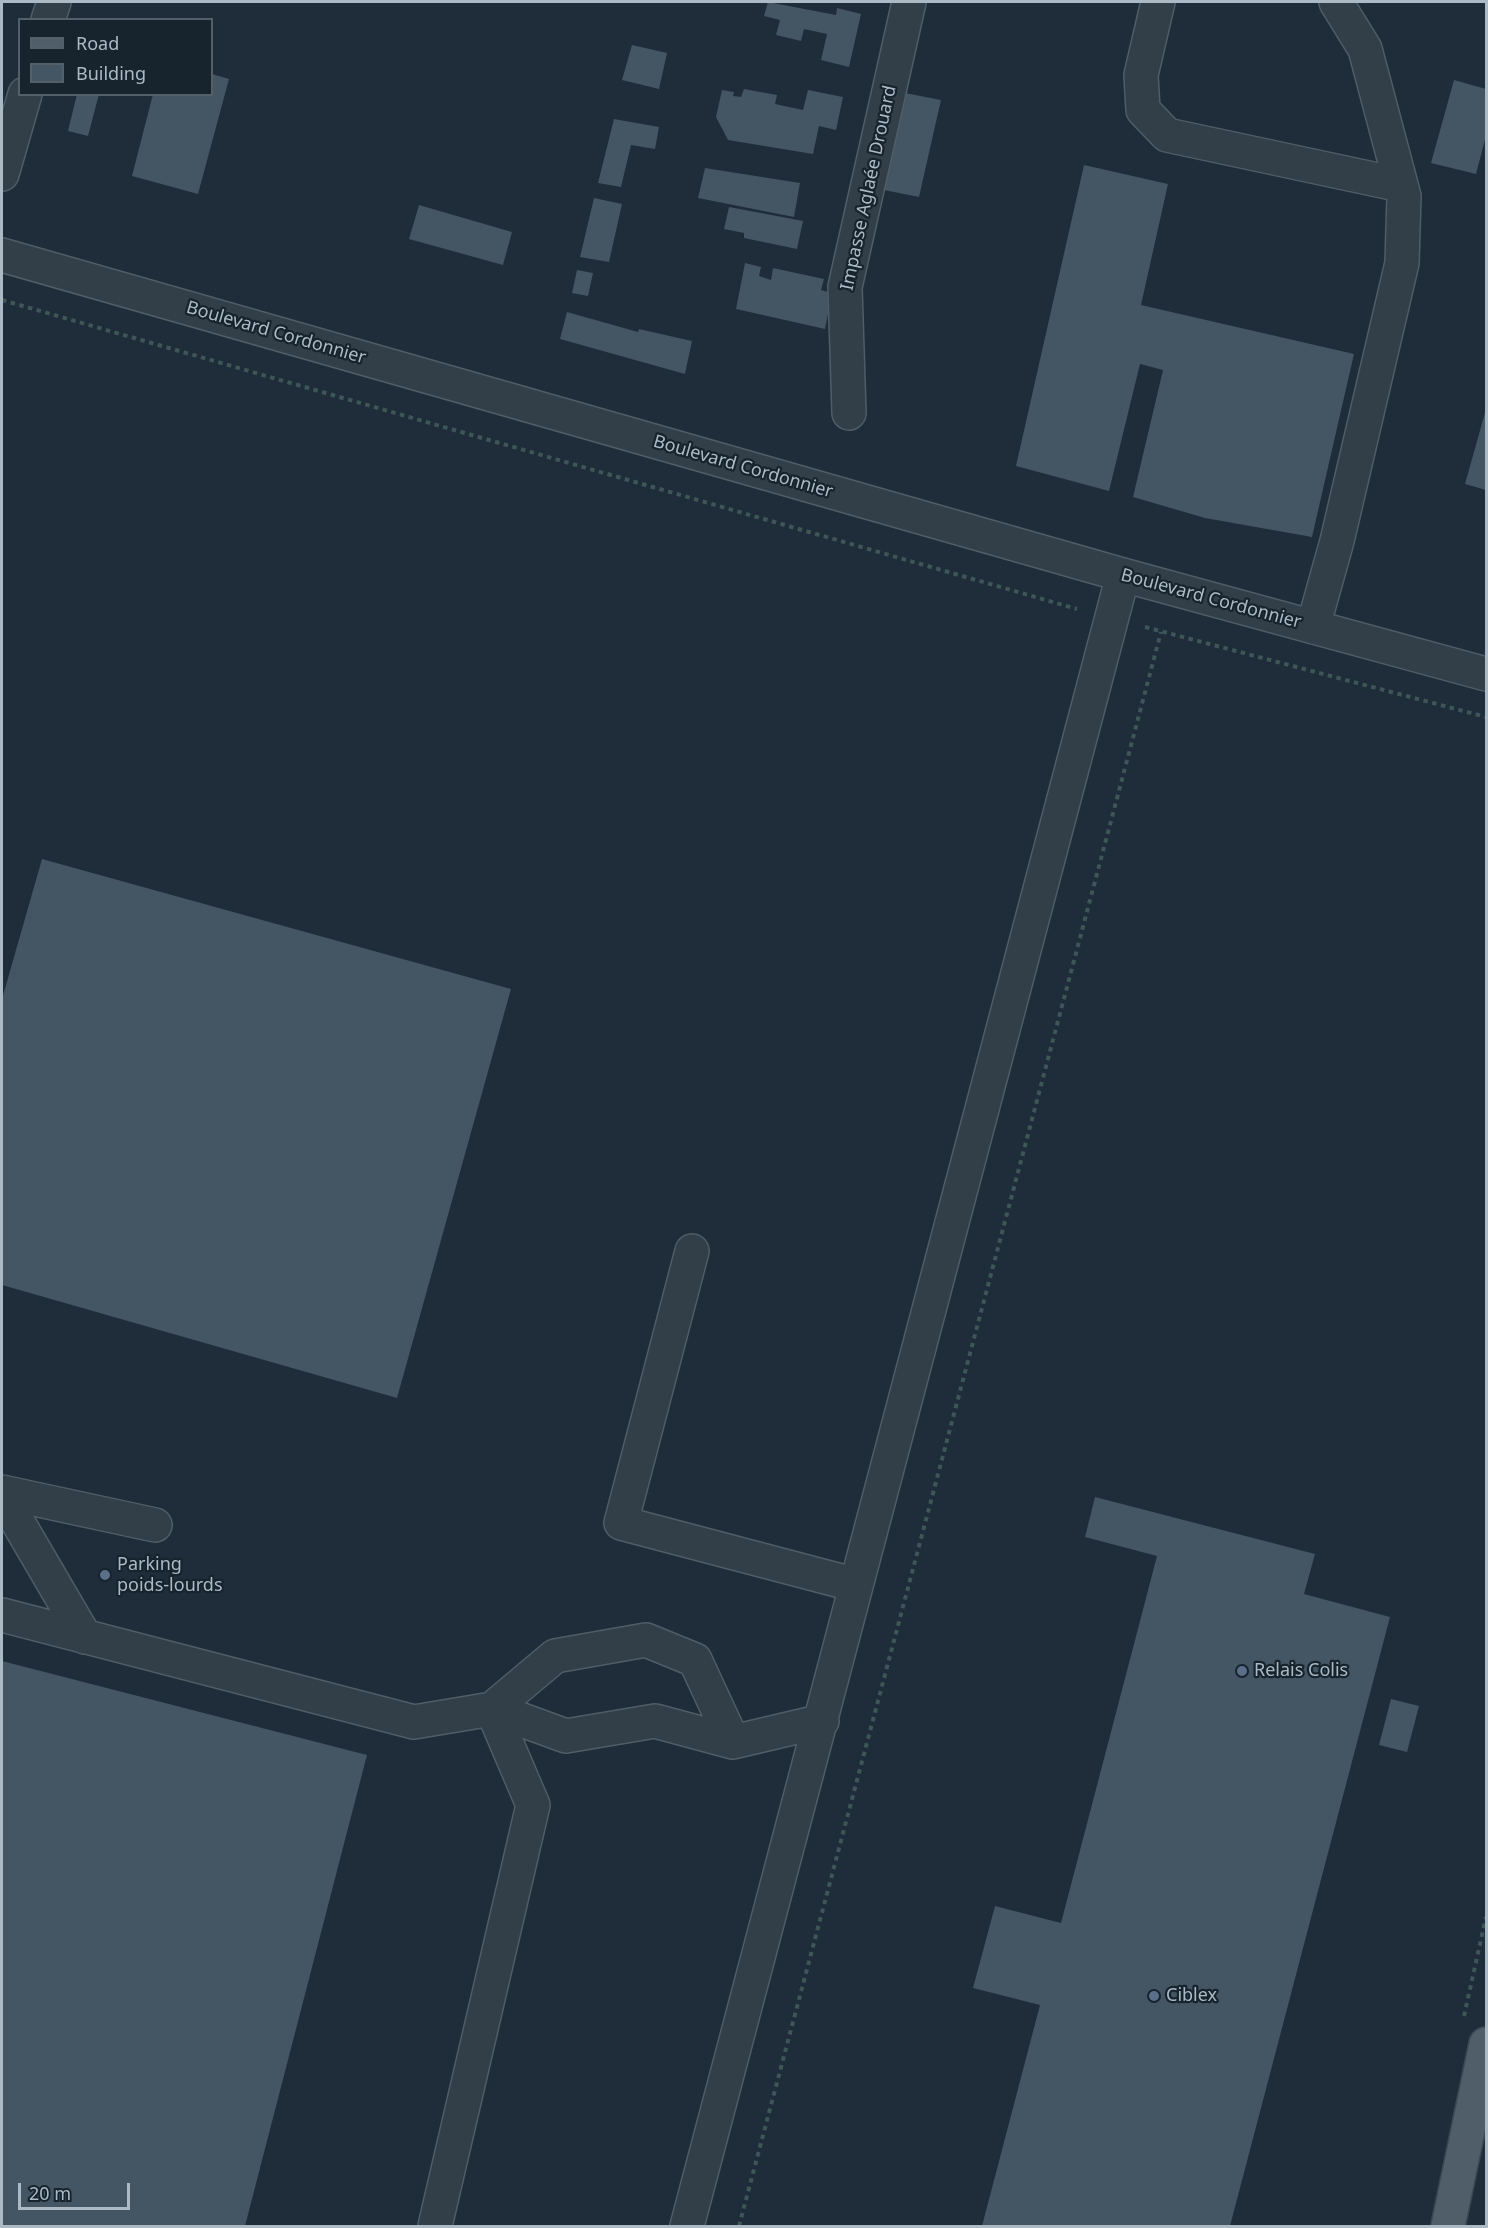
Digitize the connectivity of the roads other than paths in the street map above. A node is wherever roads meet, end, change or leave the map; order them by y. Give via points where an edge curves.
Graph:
1 (54, 2) edge
2 (909, 2) edge
3 (1158, 2) edge
4 (1336, 2) edge
5 (49, 18) edge
6 (25, 96) edge
7 (2, 174) edge
8 (1401, 185) junction
9 (2, 255) edge
10 (849, 413) dead end
11 (1123, 575) junction
12 (1313, 627) junction
13 (1486, 674) edge
14 (692, 1251) dead end
15 (2, 1493) edge
16 (155, 1525) dead end
17 (856, 1585) junction
18 (2, 1615) edge
19 (85, 1637) junction
20 (492, 1709) junction
21 (822, 1721) junction
22 (733, 1742) junction
23 (1486, 2044) edge
24 (435, 2226) edge
25 (687, 2226) edge
26 (1448, 2226) edge

1 - 5 street
2 - 10 street, Impasse Aglaée Drouard via 846,287
3 - 8 street via 1141,75 1143,110 1167,135
4 - 8 street via 1365,49
6 - 7 street
8 - 12 street via 1402,263
9 - 11 street, Boulevard Cordonnier
11 - 12 street, Boulevard Cordonnier
11 - 17 street
12 - 13 street, Boulevard Cordonnier
14 - 17 street via 621,1523
15 - 16 street
15 - 19 street
17 - 21 street
18 - 19 street
19 - 20 street via 414,1722
20 - 22 street via 566,1736 655,1721
20 - 22 street via 555,1656 646,1640 695,1660
20 - 24 street via 533,1805
21 - 22 street
21 - 25 street
23 - 26 main road

